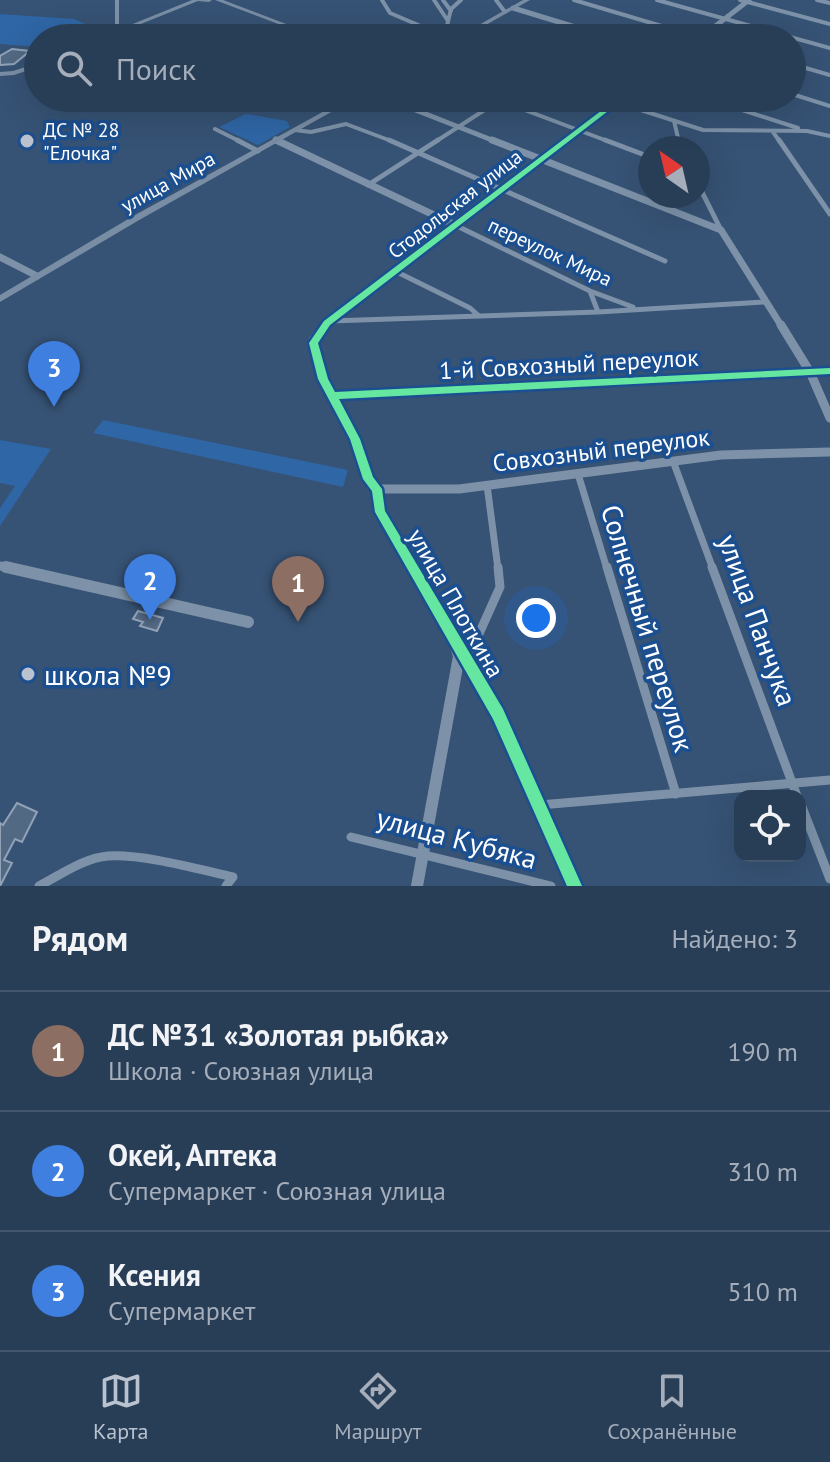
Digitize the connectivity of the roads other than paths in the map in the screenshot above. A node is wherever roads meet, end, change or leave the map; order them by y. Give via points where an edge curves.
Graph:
1 (117, 0) edge
2 (218, 0) edge
3 (382, 0) edge
4 (434, 0) edge
5 (443, 0) edge
6 (461, 0) edge
7 (496, 0) edge
8 (527, 0) edge
9 (574, 0) edge
10 (657, 0) edge
11 (740, 0) edge
12 (817, 0) edge
13 (198, 1) edge
14 (748, 1) edge
15 (830, 3) edge
16 (513, 8) junction
17 (451, 11) junction
18 (505, 12) junction
19 (724, 19) junction
20 (448, 21) junction
21 (117, 24) edge
22 (136, 24) edge
23 (282, 24) edge
24 (416, 24) edge
25 (447, 24) edge
26 (481, 24) edge
27 (565, 24) edge
28 (654, 24) edge
29 (718, 24) edge
30 (742, 24) edge
31 (830, 24) edge
32 (806, 41) edge
33 (830, 48) edge
34 (806, 68) edge
35 (24, 70) edge
36 (0, 74) edge
37 (830, 75) edge
38 (806, 98) edge
39 (830, 106) edge
40 (328, 112) edge
41 (422, 112) edge
42 (481, 112) edge
43 (531, 112) edge
44 (604, 112) edge
45 (650, 112) edge
46 (748, 112) edge
47 (674, 121) junction
48 (458, 126) junction
49 (215, 129) dead end
50 (295, 130) junction
51 (703, 130) junction
52 (579, 131) junction
53 (677, 131) junction
54 (807, 131) junction
55 (773, 132) junction
56 (676, 136) edge
57 (830, 136) edge
58 (276, 140) junction
59 (258, 151) junction
60 (417, 153) junction
61 (638, 153) edge
62 (541, 160) junction
63 (368, 185) junction
64 (501, 191) junction
65 (710, 208) edge
66 (830, 214) edge
67 (457, 226) junction
68 (721, 230) junction
69 (0, 257) edge
70 (665, 261) dead end
71 (397, 272) junction
72 (37, 276) junction
73 (590, 291) junction
74 (0, 299) edge
75 (764, 302) junction
76 (637, 308) junction
77 (598, 312) junction
78 (479, 316) junction
79 (330, 321) junction
80 (313, 340) joint
81 (830, 371) edge
82 (810, 372) junction
83 (332, 396) junction
84 (830, 418) edge
85 (830, 452) edge
86 (673, 461) junction
87 (578, 474) junction
88 (487, 485) junction
89 (377, 489) junction
90 (0, 566) edge
91 (248, 622) dead end
92 (461, 662) junction
93 (830, 780) edge
94 (792, 783) junction
95 (795, 790) edge
96 (676, 794) junction
97 (540, 805) junction
98 (806, 817) edge
99 (351, 837) dead end
100 (422, 855) junction
101 (830, 879) edge
102 (39, 886) edge
103 (226, 886) edge
104 (417, 886) edge
105 (551, 886) edge
106 (575, 886) edge

1 - 21 street
2 - 13 main road
2 - 23 main road
3 - 24 street via 390,13
4 - 20 street
5 - 17 street
6 - 17 street
7 - 18 street
8 - 16 main road
9 - 28 street
10 - 19 street
11 - 14 street
12 - 15 street
13 - 22 main road
14 - 19 street
14 - 31 street
16 - 18 main road
16 - 27 street
17 - 20 street
18 - 26 main road
19 - 29 street
19 - 30 street
20 - 25 street
32 - 33 street
34 - 37 street
35 - 36 main road
38 - 39 street
40 - 50 main road, улица Мира
41 - 48 street
42 - 48 street
43 - 52 street
44 - 52 street, Стодольская улица
45 - 47 street
46 - 54 street
47 - 51 street
47 - 53 street
48 - 60 street
48 - 62 street
49 - 59 street
50 - 58 main road, улица Мира
50 - 60 street via 311,134 340,122
51 - 53 street
51 - 55 street
52 - 61 street
52 - 62 street, Стодольская улица
53 - 56 street
54 - 55 street
54 - 57 street
55 - 66 street
58 - 59 main road, улица Мира
58 - 63 street, переулок Мира
59 - 72 main road, улица Мира
60 - 63 street
60 - 64 street
62 - 64 street, Стодольская улица
62 - 68 street
63 - 67 street, переулок Мира
64 - 67 street, Стодольская улица
64 - 70 street
65 - 68 street
67 - 71 street, Стодольская улица
67 - 73 street, переулок Мира
68 - 75 street
69 - 72 street
71 - 78 street
71 - 79 street, Стодольская улица
72 - 74 main road, улица Мира
73 - 76 street, переулок Мира
73 - 77 street
75 - 76 street
75 - 82 street
76 - 77 street
77 - 78 street
78 - 79 street
79 - 80 street, Стодольская улица
80 - 83 street, улица Плоткина
81 - 82 street, 1-й Совхозный переулок
82 - 83 street, 1-й Совхозный переулок
82 - 84 street
83 - 89 street, улица Плоткина
85 - 86 street, Совхозный переулок
86 - 87 street, Совхозный переулок
86 - 94 street, улица Панчука
87 - 88 street, Совхозный переулок
87 - 96 street, Солнечный переулок
88 - 89 street, Совхозный переулок
88 - 92 street, улица Плоткина via 500,587
89 - 92 street, улица Плоткина via 380,512 454,640
90 - 91 street
92 - 97 street, улица Плоткина via 498,714
92 - 100 street
93 - 94 street
94 - 95 street, улица Панчука
94 - 96 street
96 - 97 street
97 - 106 street, улица Плоткина
98 - 101 street
99 - 100 street, улица Кубяка
100 - 104 street
100 - 105 street, улица Кубяка
102 - 103 street via 82,863 121,856 233,877

